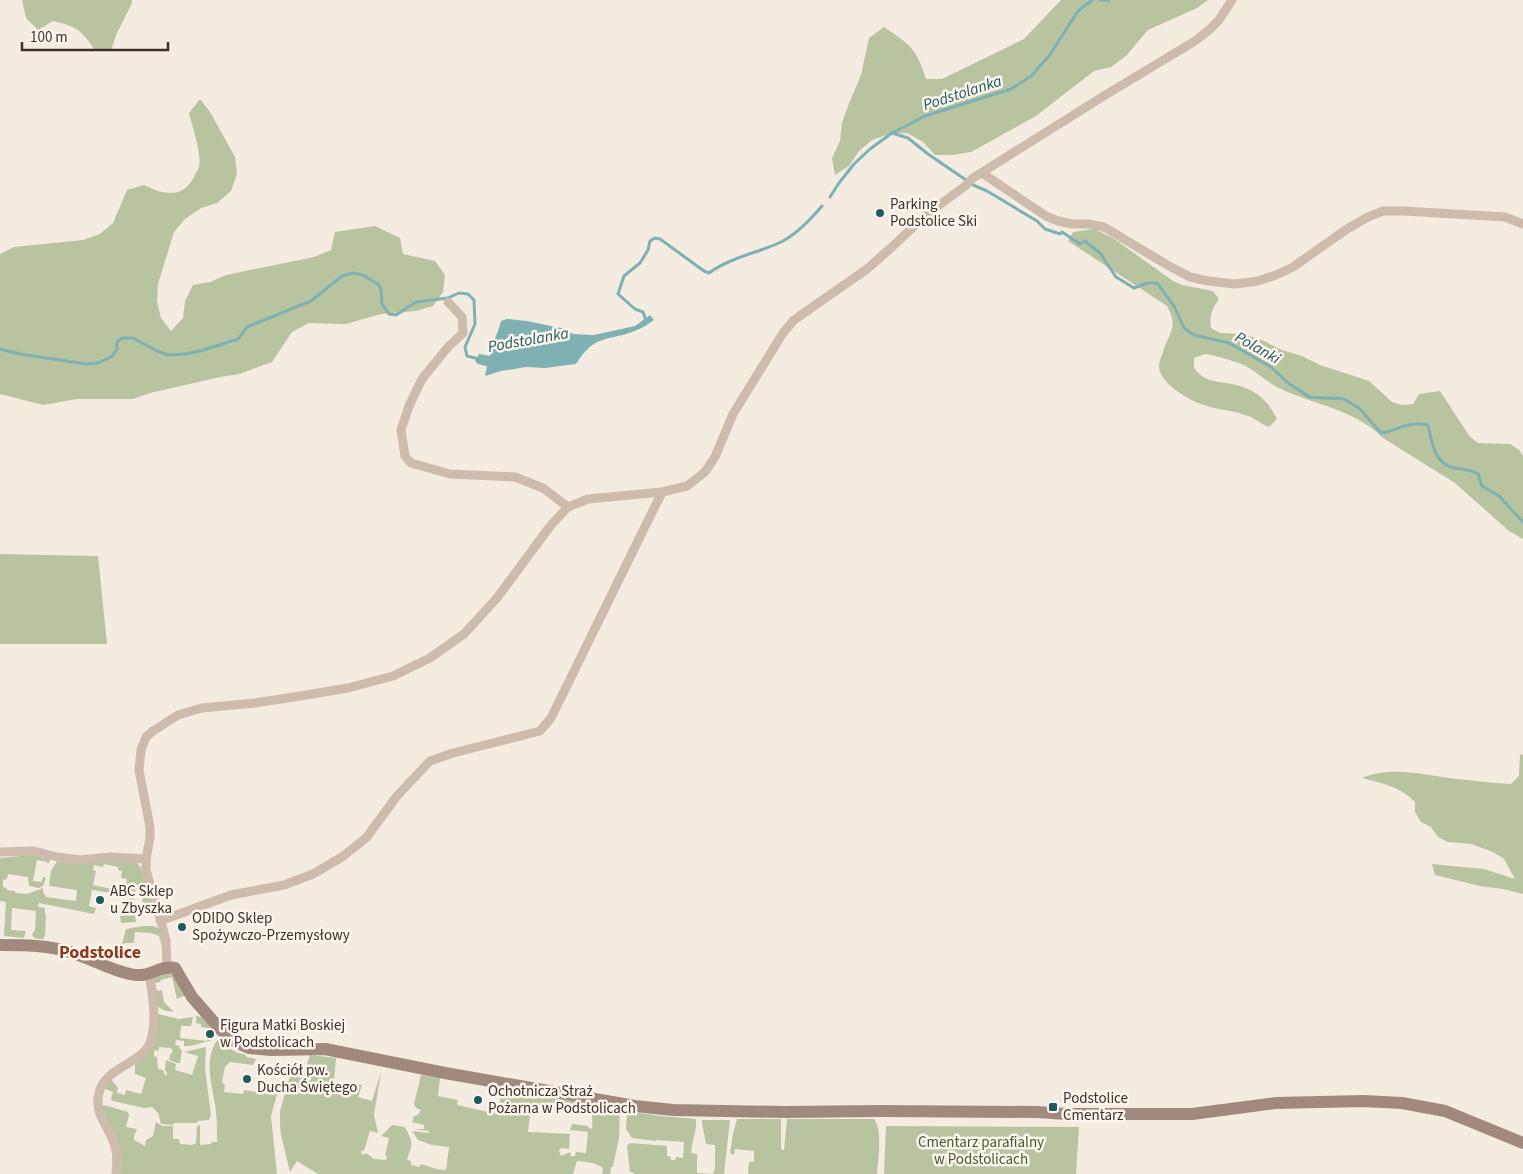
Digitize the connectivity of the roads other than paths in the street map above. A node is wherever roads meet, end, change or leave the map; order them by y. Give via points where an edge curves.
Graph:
1 (1232, 0) edge
2 (982, 173) junction
3 (1523, 224) edge
4 (448, 302) dead end
5 (662, 492) junction
6 (568, 507) junction
7 (0, 852) edge
8 (146, 859) junction
9 (160, 921) junction
10 (0, 945) edge
11 (167, 967) junction
12 (149, 975) junction
13 (1523, 1143) edge
14 (116, 1174) edge

1 - 2 street via 1219,20 1195,41
2 - 3 street via 1046,216 1072,224 1104,227 1169,266 1208,282 1235,284 1276,275 1293,267 1347,229 1383,211 1505,218
2 - 5 street via 926,215 867,269 794,320 734,414 716,457 705,472 687,486
4 - 6 street via 462,317 463,333 422,379 409,406 401,430 405,456 411,463 450,474 515,477 543,488
5 - 6 street via 588,499
5 - 9 street via 551,718 540,731 430,761 397,796 366,838 313,874 284,885 231,895
6 - 8 street via 497,598 464,634 430,658 393,676 348,688 202,708 178,715 153,731 146,737 141,750 139,770 150,827
7 - 8 street via 34,851 80,860 110,857
8 - 9 street
9 - 11 street via 168,951
10 - 12 street via 61,949 113,969
11 - 12 street
11 - 13 street via 176,969 192,997 232,1040 249,1048 326,1049 644,1107 744,1111 1192,1114 1276,1103 1363,1102 1445,1111
12 - 14 street via 154,1009 149,1044 103,1082 98,1096 98,1110 115,1145

